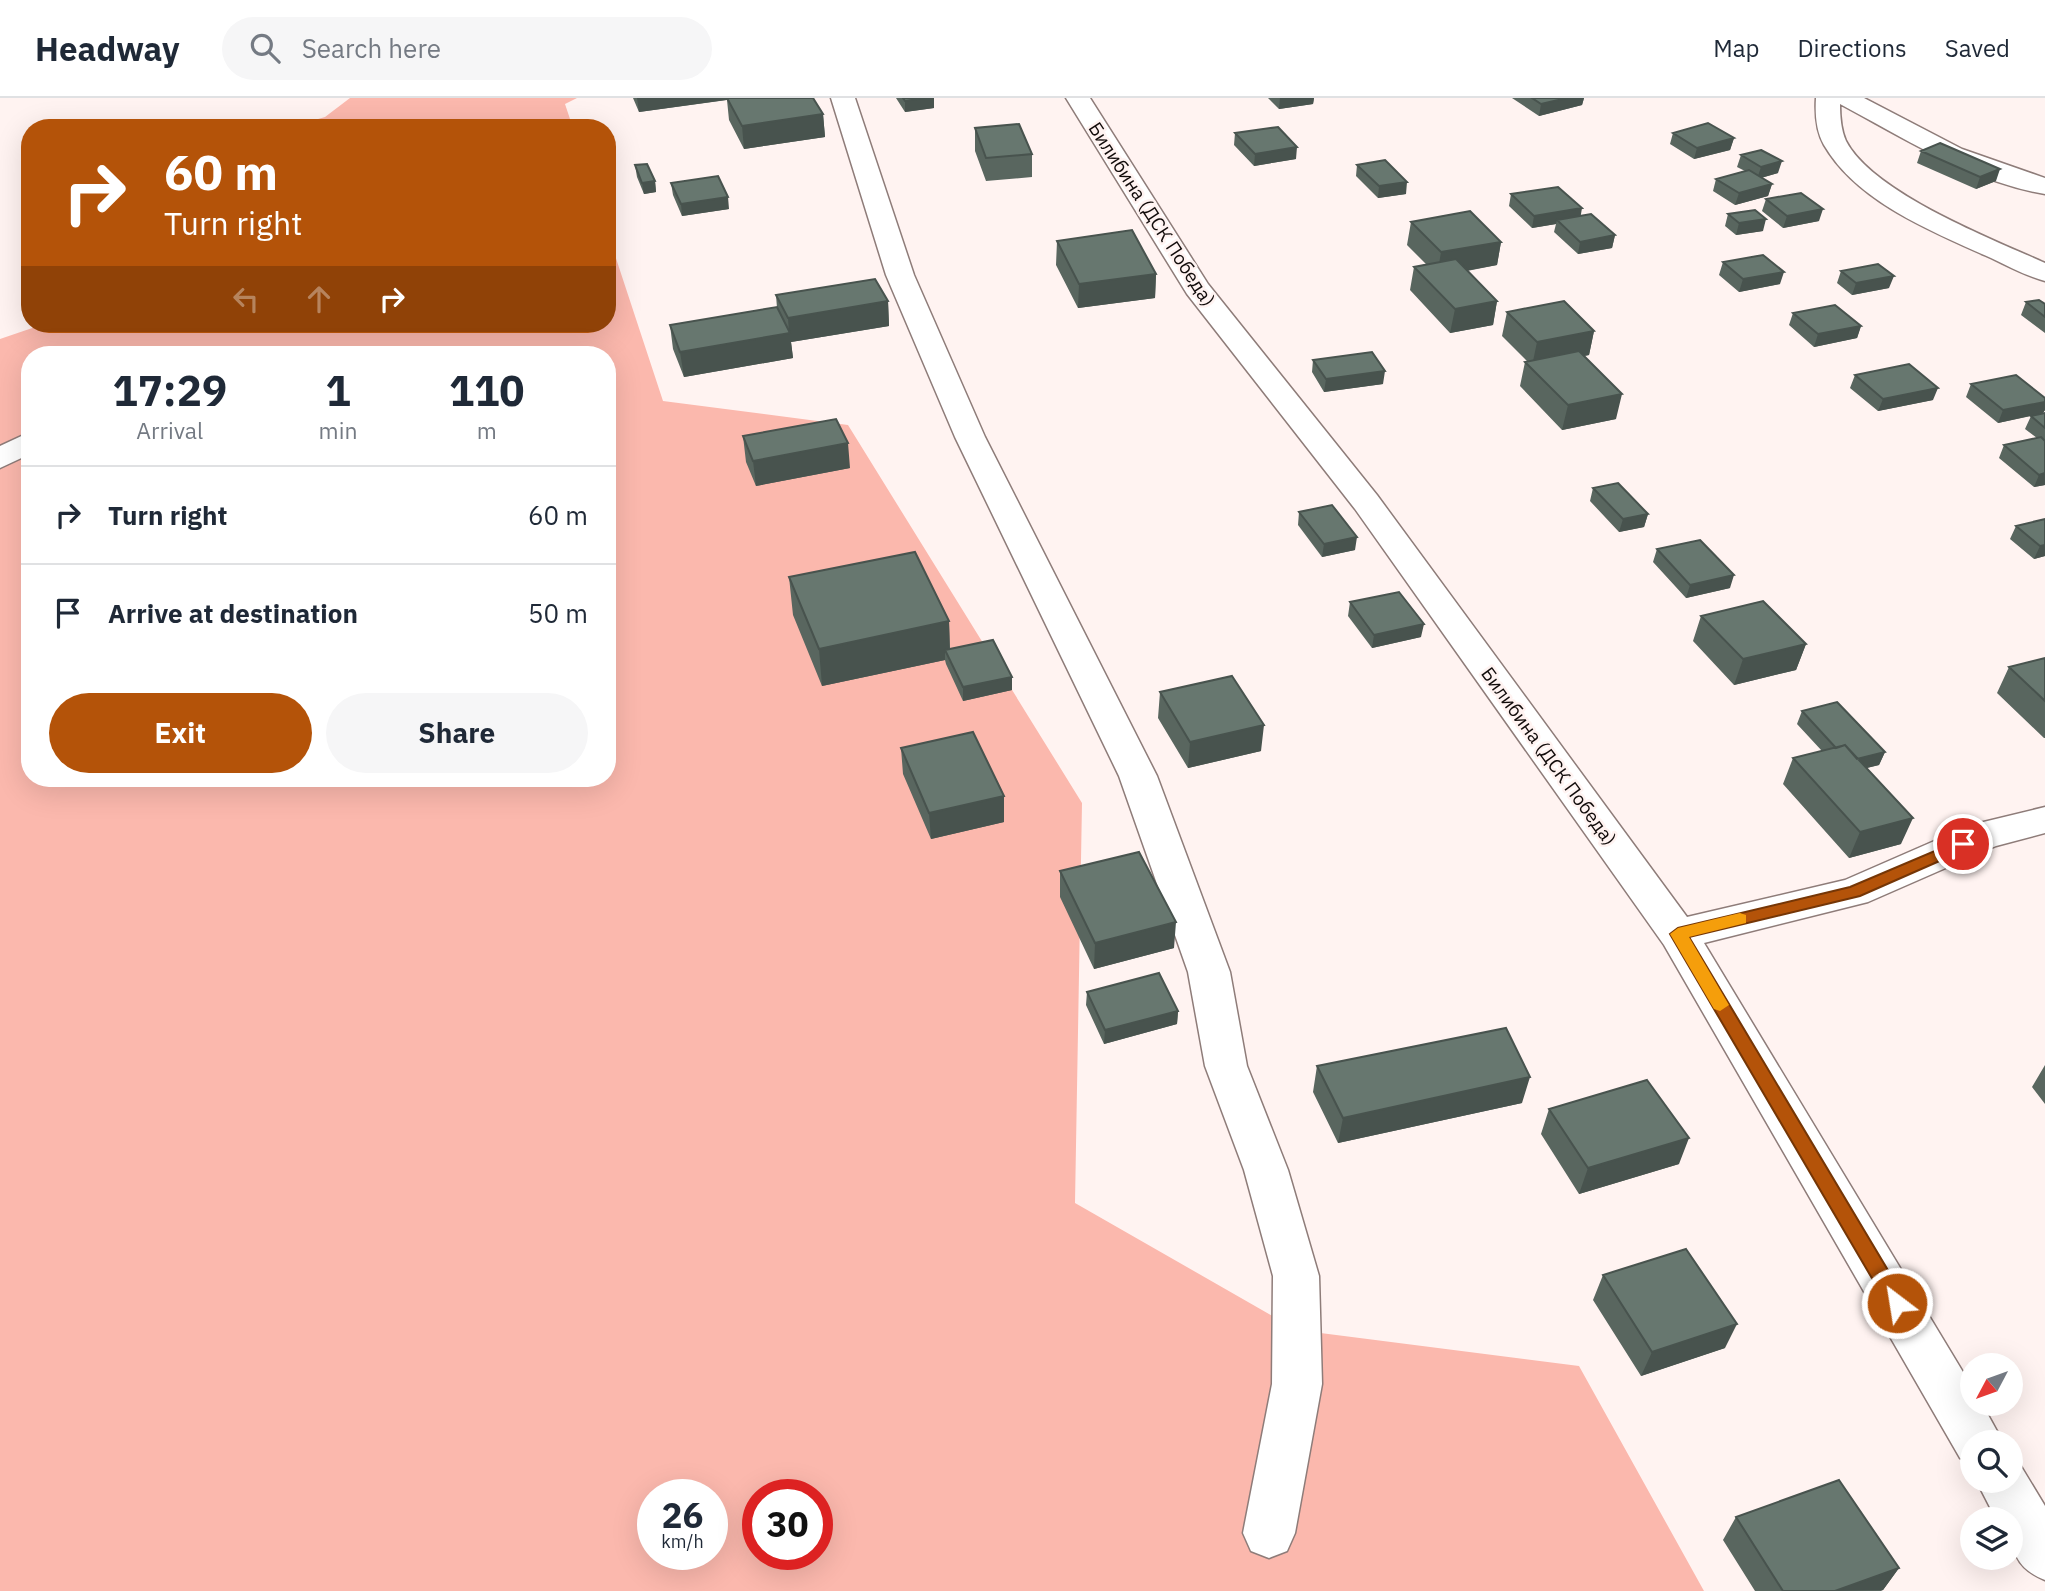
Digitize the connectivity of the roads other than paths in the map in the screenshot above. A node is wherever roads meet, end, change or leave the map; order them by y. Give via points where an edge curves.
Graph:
1 (843, 98) edge
2 (1078, 98) edge
3 (1828, 98) edge
4 (1846, 98) edge
5 (2045, 186) edge
6 (2045, 274) edge
7 (21, 446) edge
8 (0, 459) edge
9 (2045, 820) edge
10 (1678, 934) junction
11 (1971, 1430) edge
12 (2009, 1493) edge
13 (1269, 1533) dead end
14 (2045, 1555) edge

1 - 13 street via 900,275 970,437 1138,776 1209,972 1226,1066 1266,1170 1296,1276 1297,1384
2 - 10 street, Билибина (ДСК Победа) via 1197,288 1366,502
3 - 6 street via 1827,116 1836,145 1860,174 1892,197
4 - 5 street via 1953,154
7 - 8 street
9 - 10 street via 1985,835 1854,892
10 - 11 street, Билибина (ДСК Победа)
12 - 14 street

